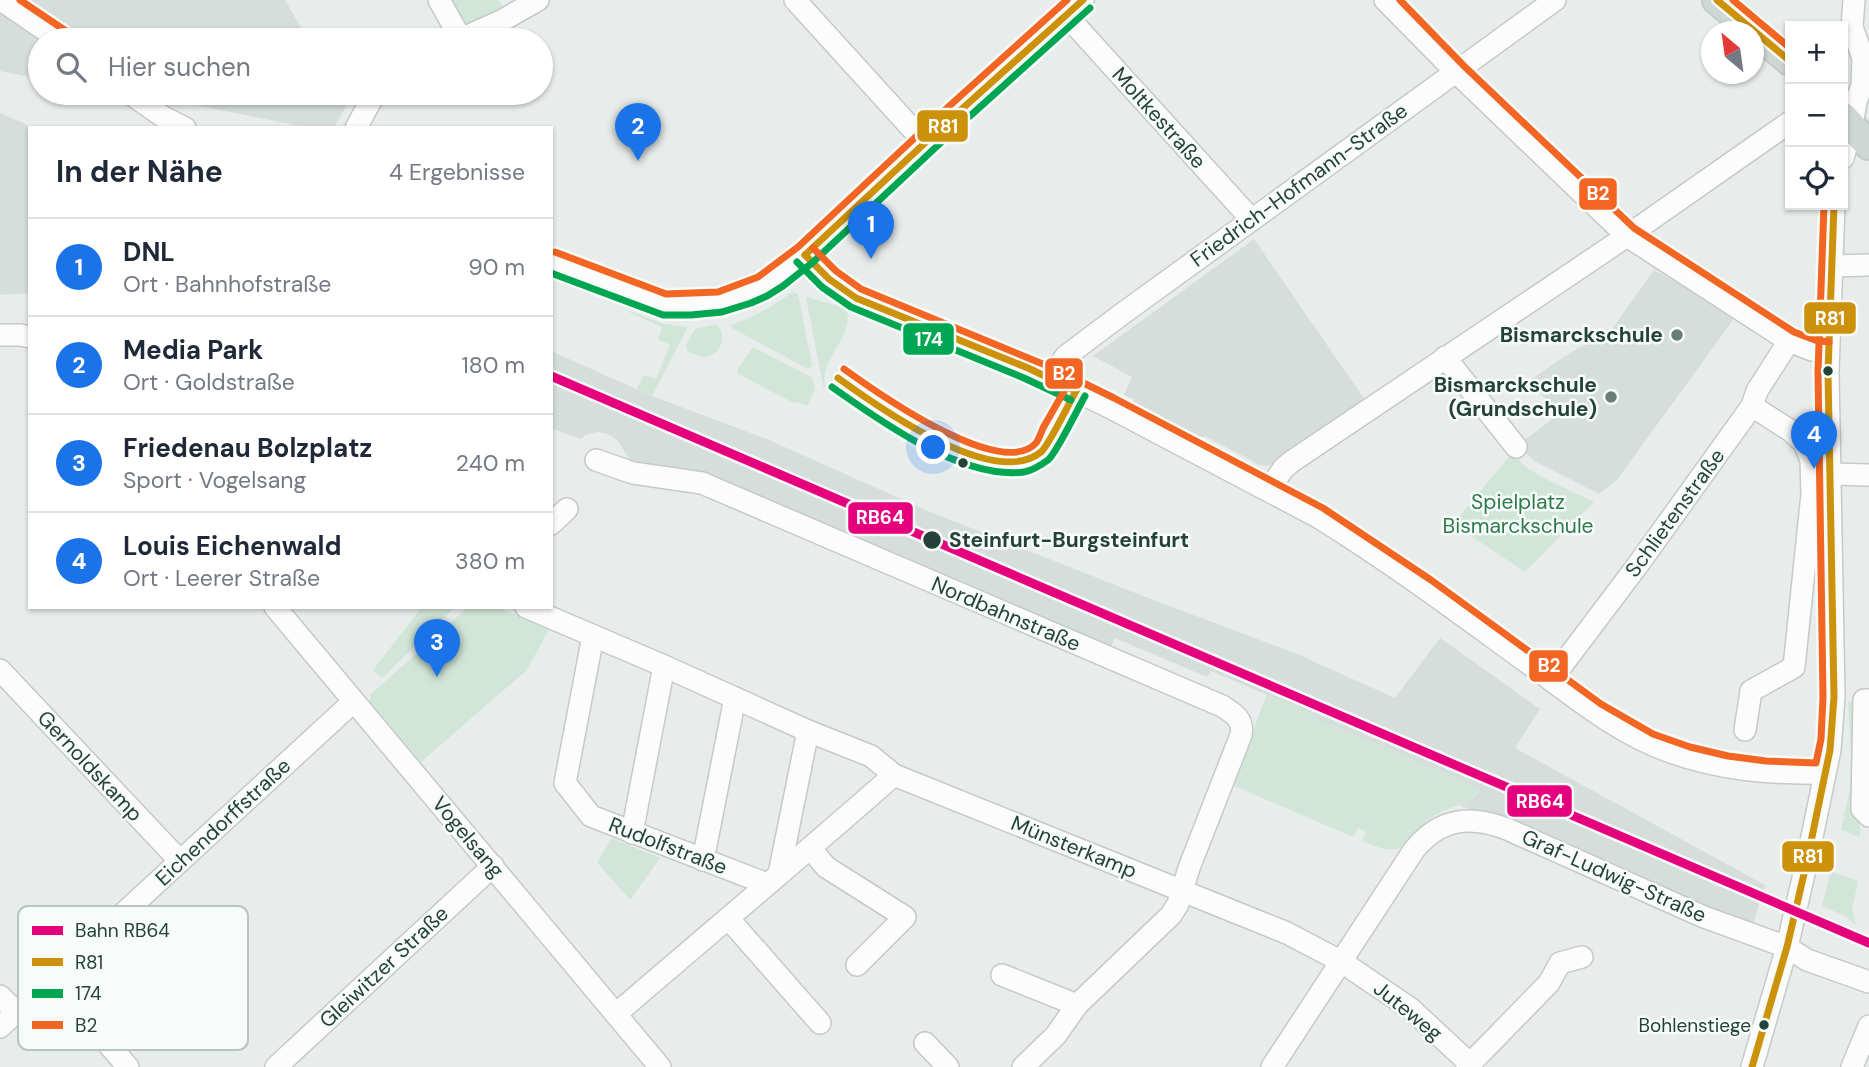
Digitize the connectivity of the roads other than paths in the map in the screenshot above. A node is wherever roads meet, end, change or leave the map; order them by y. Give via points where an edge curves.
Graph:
1 (1, 0) edge
2 (439, 0) edge
3 (538, 0) edge
4 (795, 0) edge
5 (1083, 0) edge
6 (1385, 0) edge
7 (1555, 0) edge
8 (1717, 0) edge
9 (1854, 0) edge
10 (1066, 15) junction
11 (42, 28) edge
12 (455, 28) edge
13 (485, 28) edge
14 (1785, 57) edge
15 (1456, 72) junction
16 (146, 105) edge
17 (368, 105) edge
18 (1785, 125) edge
19 (181, 126) edge
20 (357, 126) edge
21 (1854, 130) edge
22 (925, 143) junction
23 (1847, 147) edge
24 (1833, 210) edge
25 (1252, 220) junction
26 (1627, 236) junction
27 (805, 255) junction
28 (553, 263) edge
29 (1869, 265) edge
30 (1831, 266) junction
31 (0, 335) edge
32 (28, 337) edge
33 (1789, 341) junction
34 (1828, 352) junction
35 (1445, 357) junction
36 (1051, 378) junction
37 (1752, 406) junction
38 (1516, 447) dead end
39 (596, 460) dead end
40 (1830, 474) junction
41 (1869, 475) edge
42 (1269, 491) junction
43 (567, 509) dead end
44 (553, 522) edge
45 (277, 609) edge
46 (531, 609) edge
47 (593, 636) junction
48 (664, 666) junction
49 (0, 670) edge
50 (1551, 680) junction
51 (735, 698) junction
52 (1869, 700) edge
53 (353, 702) junction
54 (1745, 730) dead end
55 (808, 731) junction
56 (1825, 773) junction
57 (894, 775) junction
58 (1869, 816) edge
59 (632, 833) junction
60 (811, 849) junction
61 (703, 860) junction
62 (180, 861) junction
63 (493, 866) junction
64 (773, 879) junction
65 (1181, 891) junction
66 (131, 906) edge
67 (728, 918) junction
68 (1787, 947) junction
69 (1582, 957) dead end
70 (1342, 962) junction
71 (857, 965) dead end
72 (1002, 975) dead end
73 (1869, 982) edge
74 (0, 996) edge
75 (1077, 1005) junction
76 (616, 1014) junction
77 (8, 1020) edge
78 (820, 1023) dead end
79 (1869, 1026) edge
80 (925, 1043) dead end
81 (113, 1050) edge
82 (655, 1065) edge
83 (1469, 1065) edge
84 (128, 1067) edge
85 (276, 1067) edge
86 (948, 1067) edge
87 (1023, 1067) edge
88 (1272, 1067) edge
89 (1752, 1067) edge
90 (1853, 1067) edge

1 - 11 street
2 - 12 street
3 - 13 street
4 - 22 street
5 - 10 street
6 - 15 street
7 - 15 street, Friedrich-Hofmann-Straße
8 - 14 main road
9 - 21 street via 1852,27 1863,58
10 - 22 street
10 - 25 street, Moltkestraße
15 - 25 street, Friedrich-Hofmann-Straße
15 - 26 street
16 - 19 street
17 - 20 street
18 - 26 street
21 - 23 street
22 - 27 street
24 - 30 street
25 - 36 street, Friedrich-Hofmann-Straße via 1066,356
26 - 33 street
26 - 35 street
27 - 28 street via 748,293 690,305 664,304
27 - 36 street via 827,279 856,298
29 - 30 street
30 - 34 street
31 - 32 street
33 - 34 street
33 - 37 street, Schlietenstraße
34 - 40 street
35 - 38 street
35 - 42 street via 1291,462
36 - 42 street
37 - 50 street, Schlietenstraße
37 - 54 street via 1804,443 1811,460 1812,494 1794,667 1751,691
39 - 65 street, Nordbahnstraße via 633,473 702,483 1233,713 1241,721 1241,735
40 - 41 street
40 - 56 street via 1834,697
42 - 50 street via 1345,534
43 - 44 street
45 - 53 street, Vogelsang
46 - 47 street, Münsterkamp
47 - 48 street, Münsterkamp
47 - 59 street, Rudolfstraße via 565,783 591,816
48 - 51 street, Münsterkamp
48 - 59 street
49 - 62 street, Gernoldskamp
50 - 56 street via 1622,729 1667,751 1745,771
51 - 55 street, Münsterkamp
51 - 61 street
52 - 58 street via 1864,700 1862,809
53 - 62 street, Eichendorffstraße
53 - 63 street, Vogelsang
55 - 57 street, Münsterkamp via 871,756
55 - 64 street
56 - 68 street
57 - 60 street
57 - 65 street, Münsterkamp
59 - 61 street, Rudolfstraße
60 - 64 street
60 - 71 street via 826,867 905,917
61 - 64 street, Rudolfstraße
62 - 66 street, Eichendorffstraße
63 - 76 street, Vogelsang
63 - 85 street, Gleiwitzer Straße
64 - 67 street
65 - 70 street, Münsterkamp via 1287,933
65 - 75 street, Nordbahnstraße via 1171,915
67 - 76 street
67 - 78 street
68 - 70 street, Graf-Ludwig-Straße via 1704,917 1507,829 1460,821 1440,827 1422,841
68 - 73 street, Graf-Ludwig-Straße via 1807,960
68 - 89 street
69 - 83 street, Juteweg via 1560,963 1549,983
70 - 83 street, Juteweg via 1411,1009
70 - 88 street, Graf-Ludwig-Straße
72 - 75 street
74 - 77 street
75 - 87 street, Nordbahnstraße via 1056,1035
76 - 82 street, Vogelsang
79 - 90 street
80 - 86 street
81 - 84 street

